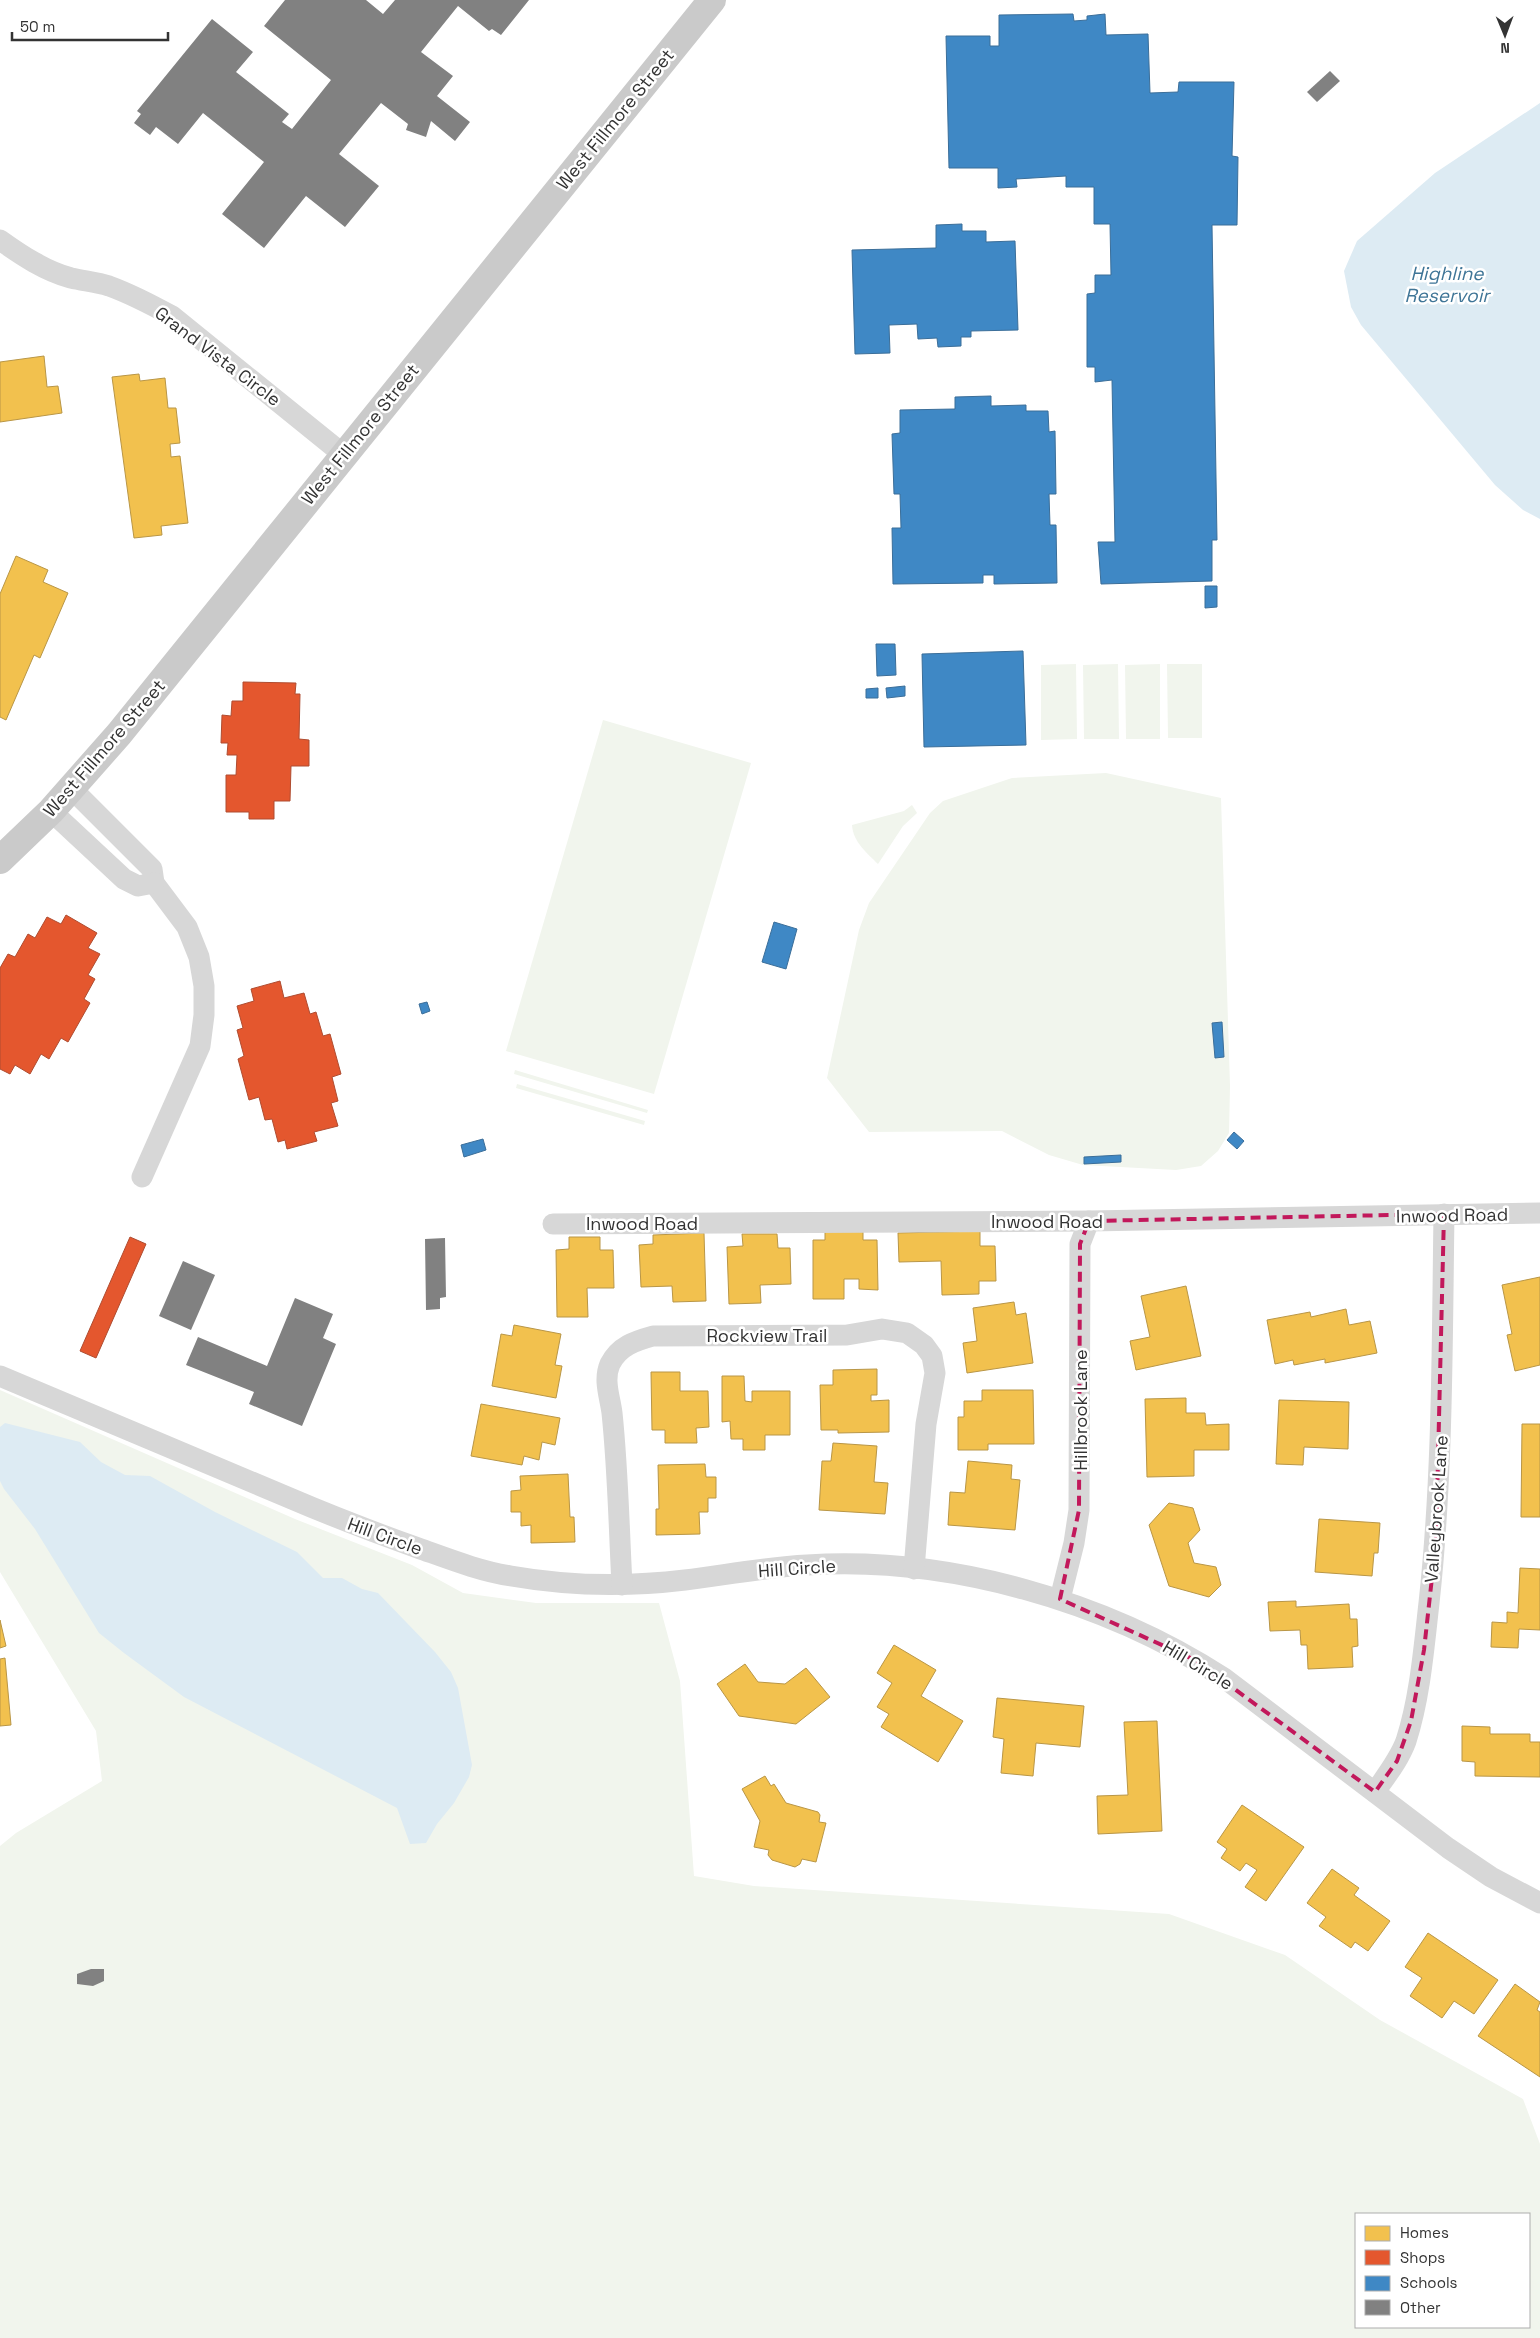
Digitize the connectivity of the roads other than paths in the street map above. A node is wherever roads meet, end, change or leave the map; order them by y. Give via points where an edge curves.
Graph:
1 (712, 0) edge
2 (0, 240) edge
3 (344, 455) junction
4 (71, 788) junction
5 (51, 811) junction
6 (0, 860) edge
7 (154, 883) junction
8 (142, 1177) dead end
9 (1444, 1214) junction
10 (1540, 1214) edge
11 (1089, 1221) junction
12 (553, 1224) dead end
13 (0, 1376) edge
14 (914, 1569) junction
15 (622, 1585) junction
16 (1060, 1599) junction
17 (1374, 1792) junction
18 (1540, 1903) edge

1 - 3 main road, West Fillmore Street
2 - 3 street, Grand Vista Circle via 46,268 108,286 172,316
3 - 4 main road, West Fillmore Street via 156,689
4 - 5 main road, West Fillmore Street
4 - 7 street via 152,869
5 - 6 main road, West Fillmore Street
5 - 7 street via 124,879 138,886
7 - 8 street via 187,927 199,958 204,986 204,1015 200,1046
9 - 10 street, Inwood Road
9 - 11 street, Inwood Road
9 - 17 street, Valleybrook Lane via 1441,1441 1436,1540 1424,1650 1406,1741 1397,1761
11 - 12 street, Inwood Road
11 - 16 street, Hillbrook Lane via 1080,1244 1078,1510 1074,1543
13 - 15 street, Hill Circle via 344,1521 466,1566 508,1576
14 - 15 street, Hill Circle via 808,1565
14 - 15 street, Rockview Trail via 926,1424 935,1373 932,1356 924,1345 907,1333 882,1329 848,1334 653,1336 634,1341 619,1351 610,1364 607,1378 612,1411
14 - 16 street, Hill Circle via 1002,1583
16 - 17 street, Hill Circle via 1166,1644 1195,1660 1224,1678
17 - 18 street, Hill Circle via 1491,1877

